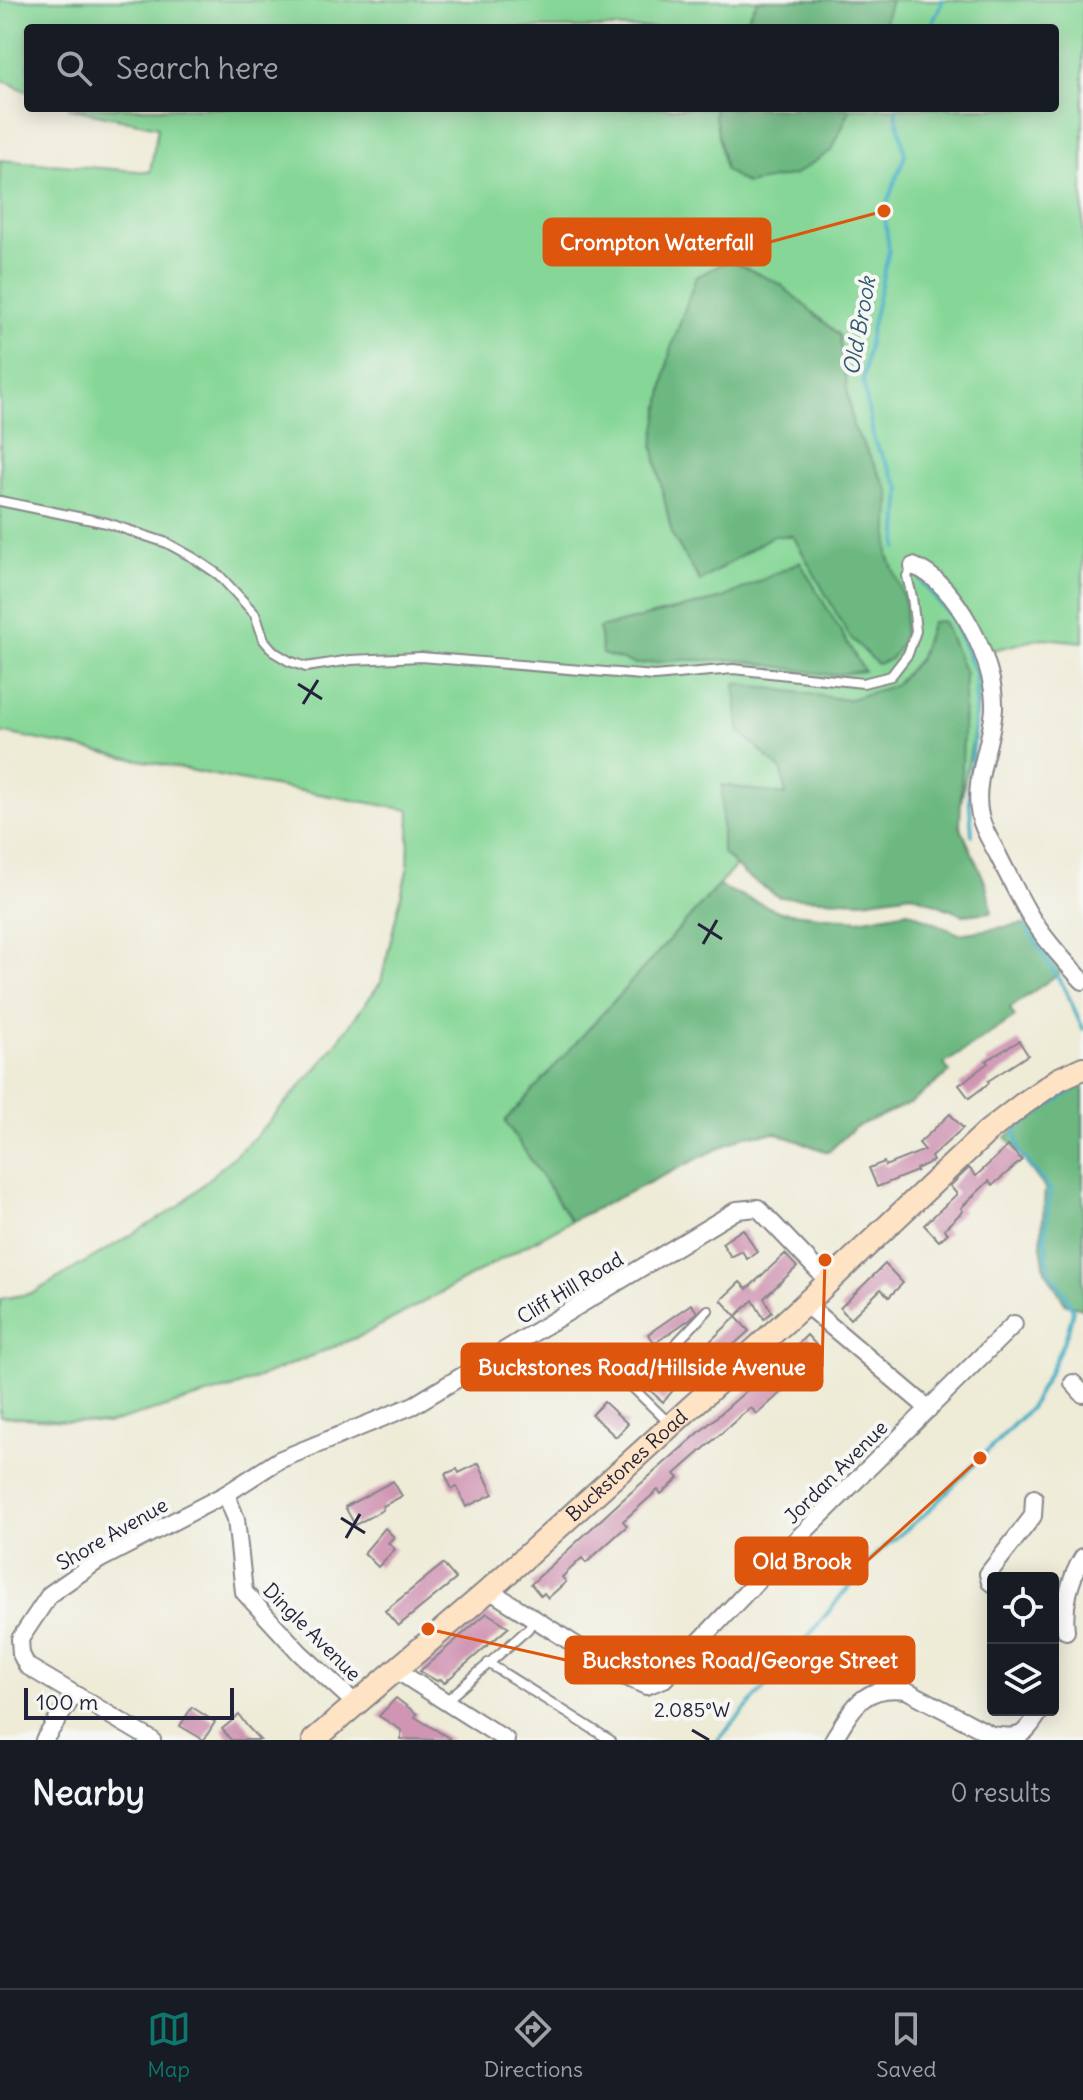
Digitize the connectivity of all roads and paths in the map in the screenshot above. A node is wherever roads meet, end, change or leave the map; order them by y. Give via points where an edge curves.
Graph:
1 (0, 501) edge
2 (913, 566) joint
3 (1077, 975) edge
4 (1083, 1068) edge
5 (828, 1281) junction
6 (805, 1304) junction
7 (708, 1310) dead end
8 (1014, 1324) dead end
9 (628, 1383) dead end
10 (704, 1394) junction
11 (929, 1409) junction
12 (671, 1424) junction
13 (226, 1494) junction
14 (1034, 1498) dead end
15 (1083, 1557) edge
16 (990, 1572) edge
17 (489, 1590) junction
18 (534, 1619) junction
19 (1061, 1620) edge
20 (488, 1663) junction
21 (396, 1670) junction
22 (74, 1695) junction
23 (446, 1702) junction
24 (356, 1704) junction
25 (1037, 1716) edge
26 (44, 1740) edge
27 (152, 1740) edge
28 (314, 1740) edge
29 (506, 1740) edge
30 (610, 1740) edge
31 (833, 1740) edge

1 - 2 lane via 107,523 167,543 219,575 255,614 274,652 306,667 421,657 654,676 733,669 863,683 891,676 908,654 916,631 907,576
2 - 3 street via 951,594 986,665 994,708 977,801 981,821 1030,917
4 - 5 main road, Buckstones Road via 1059,1079 987,1132
5 - 6 main road, Buckstones Road
5 - 13 street, Cliff Hill Road via 758,1208 737,1210 414,1405 279,1460
6 - 10 main road, Buckstones Road
6 - 11 street
7 - 10 lane via 666,1354
8 - 11 street, Jordan Avenue
9 - 12 lane
10 - 12 main road, Buckstones Road
11 - 18 street, Jordan Avenue via 664,1679 646,1686 626,1677
12 - 17 main road, Buckstones Road
13 - 22 street, Shore Avenue via 99,1560 50,1594 20,1639 21,1654 27,1666
13 - 24 street, Dingle Avenue via 236,1519 244,1592
14 - 16 street via 1033,1516
15 - 19 street
17 - 18 street, Jordan Avenue
17 - 21 main road, Buckstones Road
18 - 20 lane
20 - 23 lane
20 - 30 lane
21 - 23 street
21 - 24 main road, Buckstones Road
22 - 26 street
22 - 27 street, Shore Avenue
23 - 29 street
24 - 28 main road, Buckstones Road
25 - 31 street via 1025,1734 1004,1738 892,1688 866,1696 853,1707

